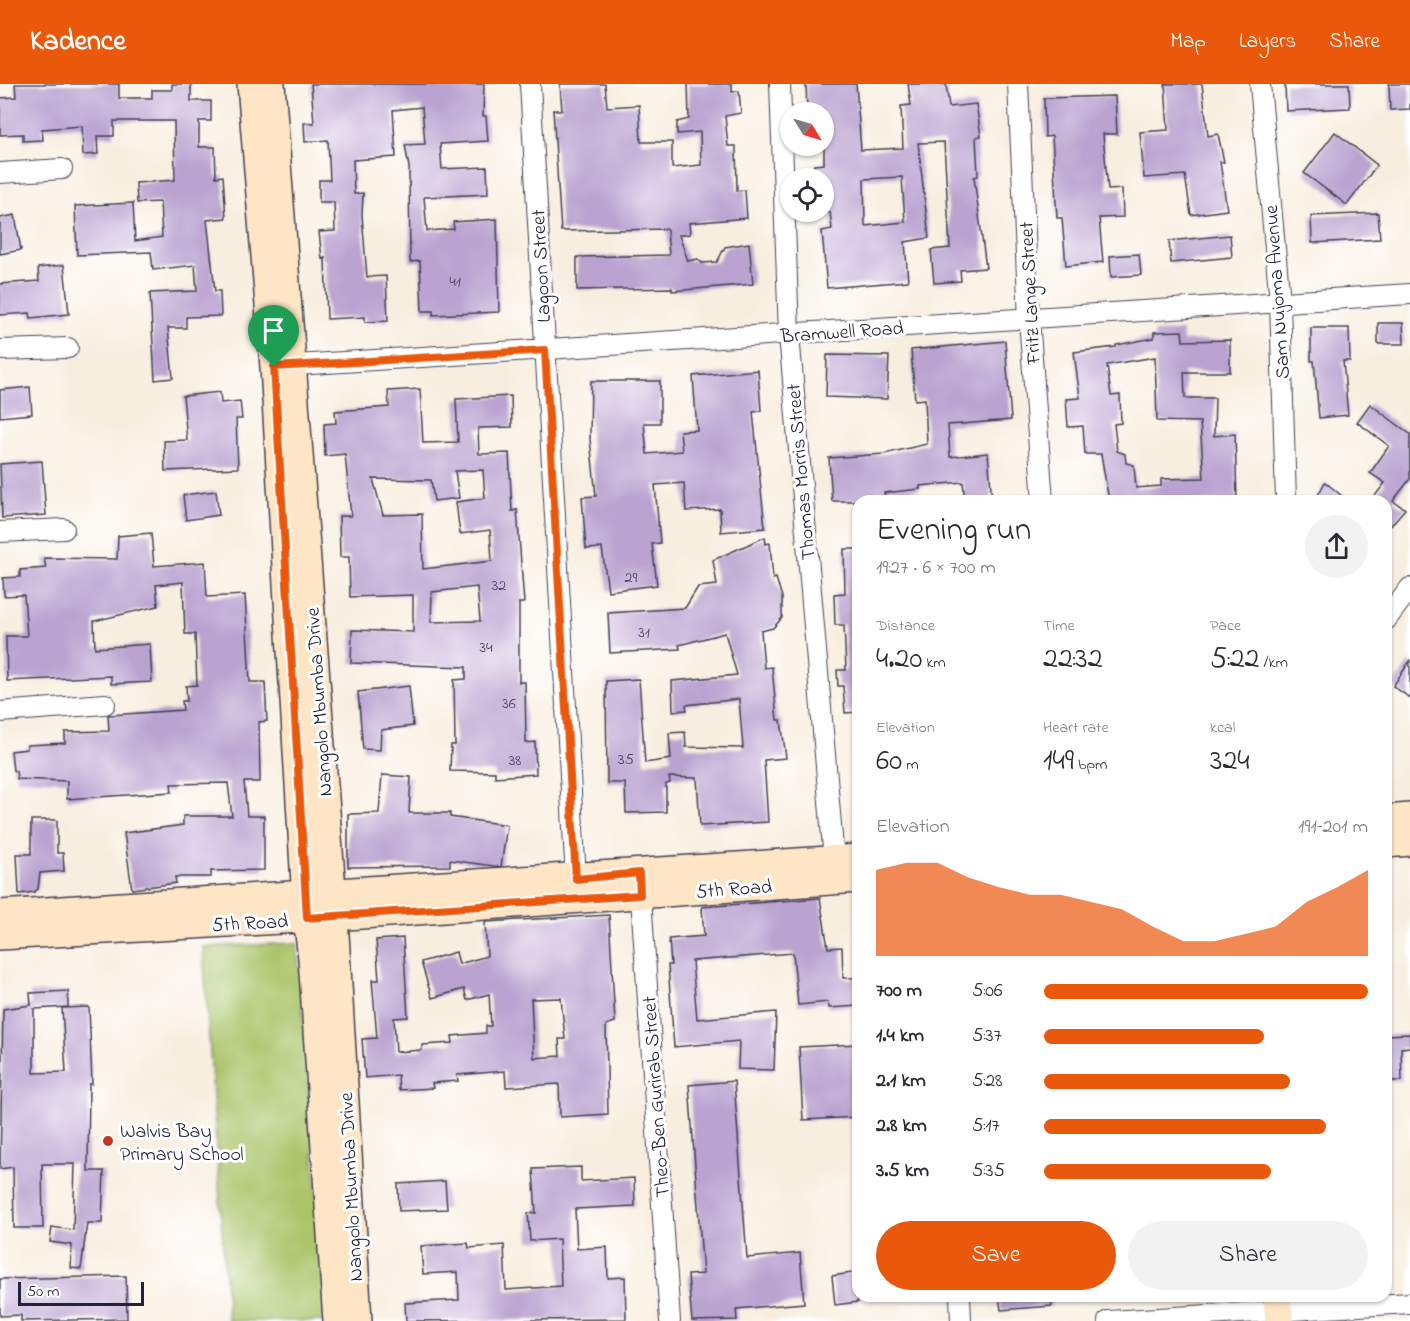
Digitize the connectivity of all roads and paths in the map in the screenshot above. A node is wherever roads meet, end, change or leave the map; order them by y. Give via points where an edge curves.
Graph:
1 (251, 84) edge
2 (271, 84) edge
3 (530, 84) edge
4 (780, 84) edge
5 (1018, 84) edge
6 (1260, 84) edge
7 (62, 169) dead end
8 (0, 173) edge
9 (1410, 294) edge
10 (1280, 302) junction
11 (1029, 319) junction
12 (789, 334) junction
13 (68, 348) dead end
14 (0, 350) edge
15 (545, 350) junction
16 (284, 366) junction
17 (1043, 495) edge
18 (1286, 495) edge
19 (63, 529) dead end
20 (0, 532) edge
21 (1410, 588) edge
22 (1392, 612) edge
23 (105, 704) dead end
24 (0, 712) edge
25 (1410, 817) edge
26 (1392, 818) edge
27 (1410, 842) edge
28 (1392, 843) edge
29 (846, 859) edge
30 (576, 879) junction
31 (852, 879) edge
32 (640, 884) junction
33 (333, 905) junction
34 (306, 907) junction
35 (0, 914) edge
36 (0, 936) edge
37 (960, 1302) edge
38 (1410, 1303) edge
39 (1278, 1309) edge
40 (337, 1321) edge
41 (358, 1321) edge
42 (670, 1321) edge
43 (961, 1321) edge
44 (1108, 1321) edge

1 - 16 street, Nangolo Mbumba Drive
2 - 16 street, Nangolo Mbumba Drive
3 - 15 street, Lagoon Street
4 - 12 street, Thomas Morris Street
5 - 11 street, Fritz Lange Street
6 - 10 street, Sam Nujoma Avenue
7 - 8 street
9 - 10 street, Bramwell Road
10 - 11 street, Bramwell Road
10 - 18 street, Sam Nujoma Avenue
11 - 12 street, Bramwell Road
11 - 17 street, Fritz Lange Street
12 - 15 street, Bramwell Road
12 - 29 street, Thomas Morris Street
13 - 14 street
15 - 16 street, Bramwell Road
15 - 30 street, Lagoon Street
16 - 33 street, Nangolo Mbumba Drive
16 - 34 street, Nangolo Mbumba Drive
19 - 20 street
21 - 22 street
23 - 24 street
25 - 26 street
27 - 28 street
29 - 32 street, 5th Road
30 - 32 street, 5th Road
30 - 33 street, 5th Road
31 - 32 street, 5th Road
32 - 33 street, 5th Road
32 - 42 street, Theo-Ben Gurirab Street
33 - 34 street, 5th Road
33 - 41 street, Nangolo Mbumba Drive
34 - 35 street, 5th Road via 252,901
34 - 36 street, 5th Road
34 - 40 street, Nangolo Mbumba Drive
37 - 43 street
38 - 39 street
39 - 44 street

